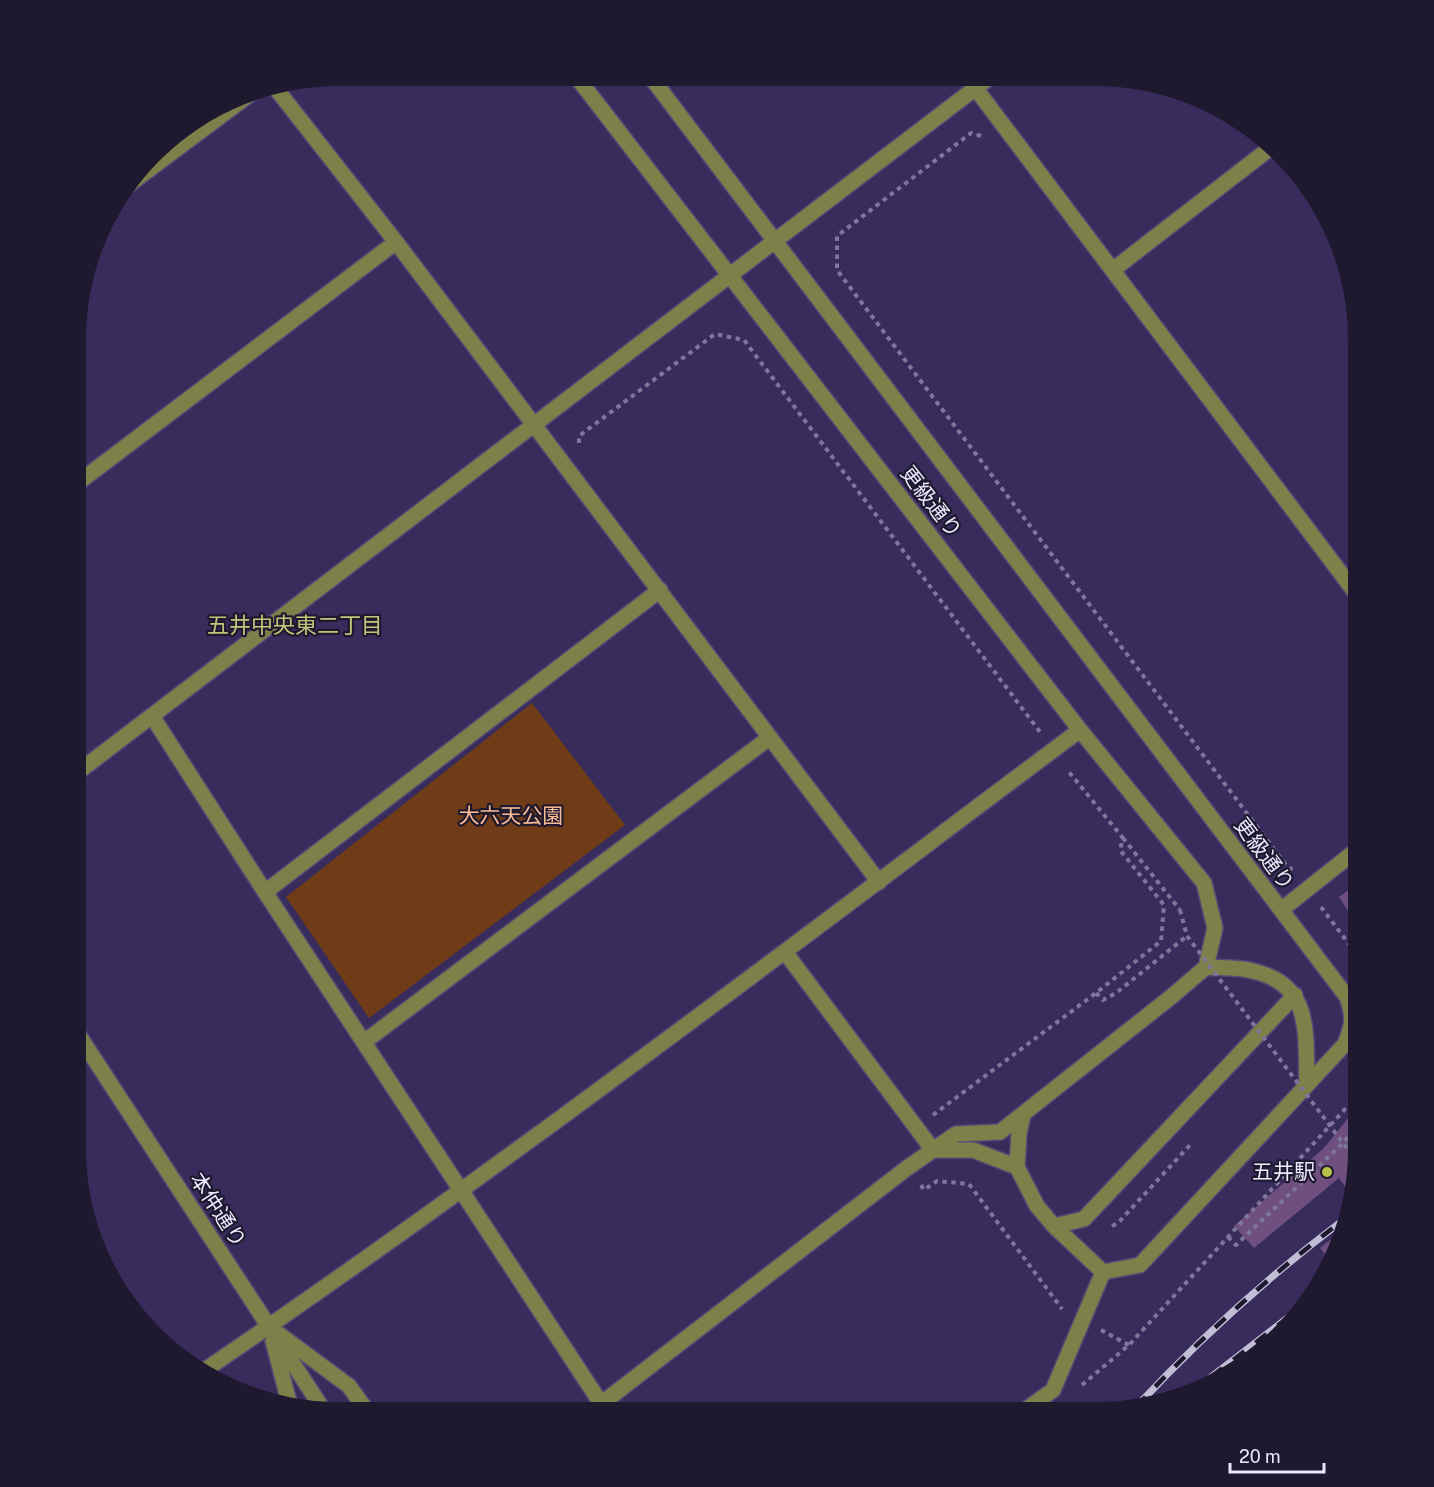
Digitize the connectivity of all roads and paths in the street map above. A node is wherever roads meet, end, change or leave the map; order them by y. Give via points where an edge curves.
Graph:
1 (584, 86) edge
2 (658, 86) edge
3 (966, 86) edge
4 (974, 86) edge
5 (279, 92) edge
6 (221, 114) edge
7 (991, 138) dead end
8 (1266, 151) edge
9 (153, 167) edge
10 (396, 242) junction
11 (775, 242) junction
12 (1114, 269) junction
13 (729, 276) junction
14 (533, 423) junction
15 (578, 453) dead end
16 (86, 477) edge
17 (1348, 583) edge
18 (660, 590) junction
19 (152, 716) junction
20 (1080, 730) junction
21 (1042, 734) dead end
22 (769, 738) junction
23 (86, 766) edge
24 (1069, 772) dead end
25 (1123, 838) junction
26 (1348, 857) edge
27 (1289, 868) dead end
28 (879, 882) junction
29 (266, 892) junction
30 (1318, 902) dead end
31 (1281, 910) junction
32 (1187, 936) junction
33 (1348, 942) edge
34 (785, 952) junction
35 (1206, 967) junction
36 (1096, 993) junction
37 (1295, 995) junction
38 (1348, 1000) edge
39 (1348, 1036) edge
40 (364, 1042) junction
41 (86, 1046) edge
42 (1307, 1085) junction
43 (1348, 1106) edge
44 (1023, 1115) junction
45 (929, 1118) dead end
46 (1348, 1137) edge
47 (1343, 1143) junction
48 (933, 1150) junction
49 (1348, 1150) edge
50 (1017, 1167) junction
51 (918, 1181) dead end
52 (462, 1191) junction
53 (1054, 1226) junction
54 (1228, 1237) junction
55 (1103, 1272) junction
56 (1068, 1317) dead end
57 (269, 1327) junction
58 (1101, 1330) dead end
59 (1129, 1345) junction
60 (210, 1367) edge
61 (1079, 1388) dead end
62 (288, 1397) edge
63 (316, 1400) edge
64 (360, 1402) edge
65 (599, 1402) edge
66 (611, 1402) edge
67 (1037, 1402) edge

1 - 13 street, 更級通り
2 - 11 street, 更級通り
3 - 11 street
4 - 12 street
5 - 10 street
6 - 9 street
7 - 27 path via 971,133 837,236 837,270
8 - 12 street
10 - 14 street
10 - 16 street
11 - 13 street
11 - 31 street, 更級通り
12 - 17 street
13 - 14 street
13 - 20 street, 更級通り
14 - 18 street
14 - 19 street
15 - 21 path via 579,436 715,334 744,340
18 - 22 street
18 - 29 street
19 - 23 street
19 - 29 street
20 - 28 street
20 - 35 street, 更級通り via 1204,883 1215,928
22 - 28 street
22 - 40 street
24 - 25 path
25 - 32 path, bridge via 1180,910
25 - 36 path via 1120,850 1164,905 1161,941
26 - 31 street
28 - 34 street
29 - 40 street
30 - 33 path
31 - 38 street, 更級通り
32 - 36 path via 1116,993 1103,1000
32 - 47 path, bridge
34 - 48 street
34 - 52 street
35 - 37 street via 1251,970 1276,979
35 - 44 street
36 - 45 path
37 - 42 street via 1305,1022
37 - 53 street via 1084,1219
39 - 42 street, 更級通り
40 - 52 street
41 - 57 street, 本仲通り
42 - 55 street, 更級通り via 1140,1265
43 - 54 path
44 - 48 street via 1000,1132 956,1134
44 - 50 street
46 - 47 path
47 - 49 path, bridge
47 - 54 path via 1236,1245
48 - 50 street via 973,1150
48 - 66 street
50 - 53 street via 1037,1206
51 - 56 path via 924,1190 937,1181 969,1185
52 - 57 street
52 - 65 street
53 - 55 street
54 - 59 path
55 - 67 street via 1053,1390
57 - 60 street
57 - 62 street
57 - 63 street, 本仲通り
57 - 64 street via 349,1386
58 - 59 path
59 - 61 path

